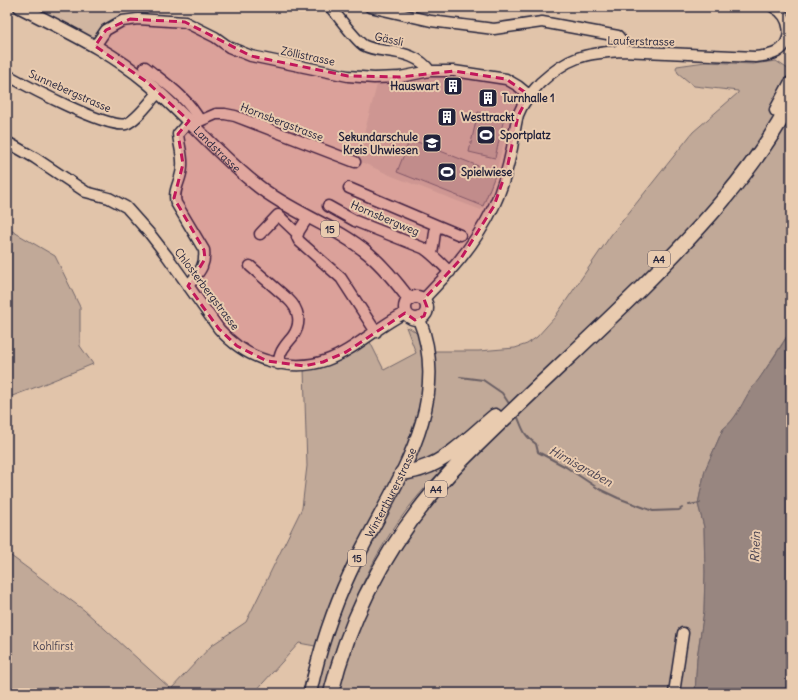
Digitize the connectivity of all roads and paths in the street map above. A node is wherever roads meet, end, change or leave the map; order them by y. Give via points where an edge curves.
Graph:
1 (20, 7) edge
2 (330, 7) edge
3 (370, 7) edge
4 (773, 7) edge
5 (95, 46) junction
6 (622, 51) junction
7 (145, 67) dead end
8 (430, 71) junction
9 (7, 75) edge
10 (791, 84) edge
11 (159, 92) junction
12 (529, 94) junction
13 (791, 102) edge
14 (791, 110) edge
15 (196, 122) junction
16 (770, 137) junction
17 (7, 142) edge
18 (355, 162) dead end
19 (349, 188) dead end
20 (328, 206) dead end
21 (308, 217) junction
22 (436, 225) junction
23 (260, 234) dead end
24 (298, 234) junction
25 (460, 234) dead end
26 (432, 254) junction
27 (250, 266) dead end
28 (450, 272) junction
29 (188, 286) junction
30 (409, 299) junction
31 (423, 300) junction
32 (405, 313) junction
33 (419, 319) junction
34 (376, 332) junction
35 (278, 364) junction
36 (529, 390) junction
37 (492, 424) junction
38 (407, 472) junction
39 (683, 633) dead end
40 (310, 693) edge
41 (331, 693) edge
42 (674, 693) edge

1 - 5 main road, Landstrasse / 15
2 - 8 street, Gässli via 362,44 375,50 415,58 424,63
3 - 6 street via 431,21 494,29 542,22 618,36
4 - 6 street, Lauferstrasse via 786,18 789,33 782,48 768,56
5 - 8 street, Zöllistrasse via 106,30 122,21 138,19 185,22 229,47 251,56 348,76 400,77
5 - 11 main road, Landstrasse / 15
6 - 12 street, Lauferstrasse via 572,59 556,69
7 - 15 street via 197,115
8 - 12 street, Zöllistrasse via 454,71 503,79
9 - 11 street, Sunnebergstrasse via 48,97 116,124 133,120
10 - 36 highway, A4 via 756,143 702,213
11 - 15 main road, Landstrasse / 15
12 - 28 street, Lauferstrasse via 518,116 507,169 494,206
13 - 16 highway, A4
14 - 16 highway
15 - 18 street, Hornsbergstrasse via 216,114 235,116
15 - 21 main road, Landstrasse / 15 via 218,151 250,180
15 - 29 street via 184,126 178,134 183,164 182,174 174,192 176,203 204,250 203,266
16 - 36 highway, A4 via 733,188 688,239 623,305
17 - 29 street, Chlosterbergstrasse via 86,192 109,198 126,207 150,234
19 - 22 street, Hornsbergweg
20 - 26 street, Hornsbergweg via 355,221 411,242
21 - 24 street
21 - 30 main road, Landstrasse / 15 via 369,254
22 - 25 street, Hornsbergweg
22 - 26 street, Hornsbergweg
23 - 24 street via 278,215
24 - 34 street via 297,237 302,244 341,278
26 - 28 street, Hornsbergweg
27 - 35 street via 293,304 298,316 298,326 283,349
28 - 31 street, Lauferstrasse
29 - 35 street, Chlosterbergstrasse via 226,338 252,356
30 - 31 main road via 417,297
30 - 32 main road via 405,305
31 - 33 main road via 427,310
32 - 33 main road via 410,319
32 - 34 street, Chlosterbergstrasse
33 - 38 main road, Winterthurerstrasse / 15 via 429,356 430,379 426,407
34 - 35 street, Chlosterbergstrasse via 346,352 323,362 304,366
36 - 37 highway, A4
36 - 37 highway, A4 via 512,402
37 - 38 highway via 436,462
37 - 41 highway, A4 via 403,531 374,578 349,633
38 - 40 main road, Winterthurerstrasse / 15 via 364,544 340,596
39 - 42 street

